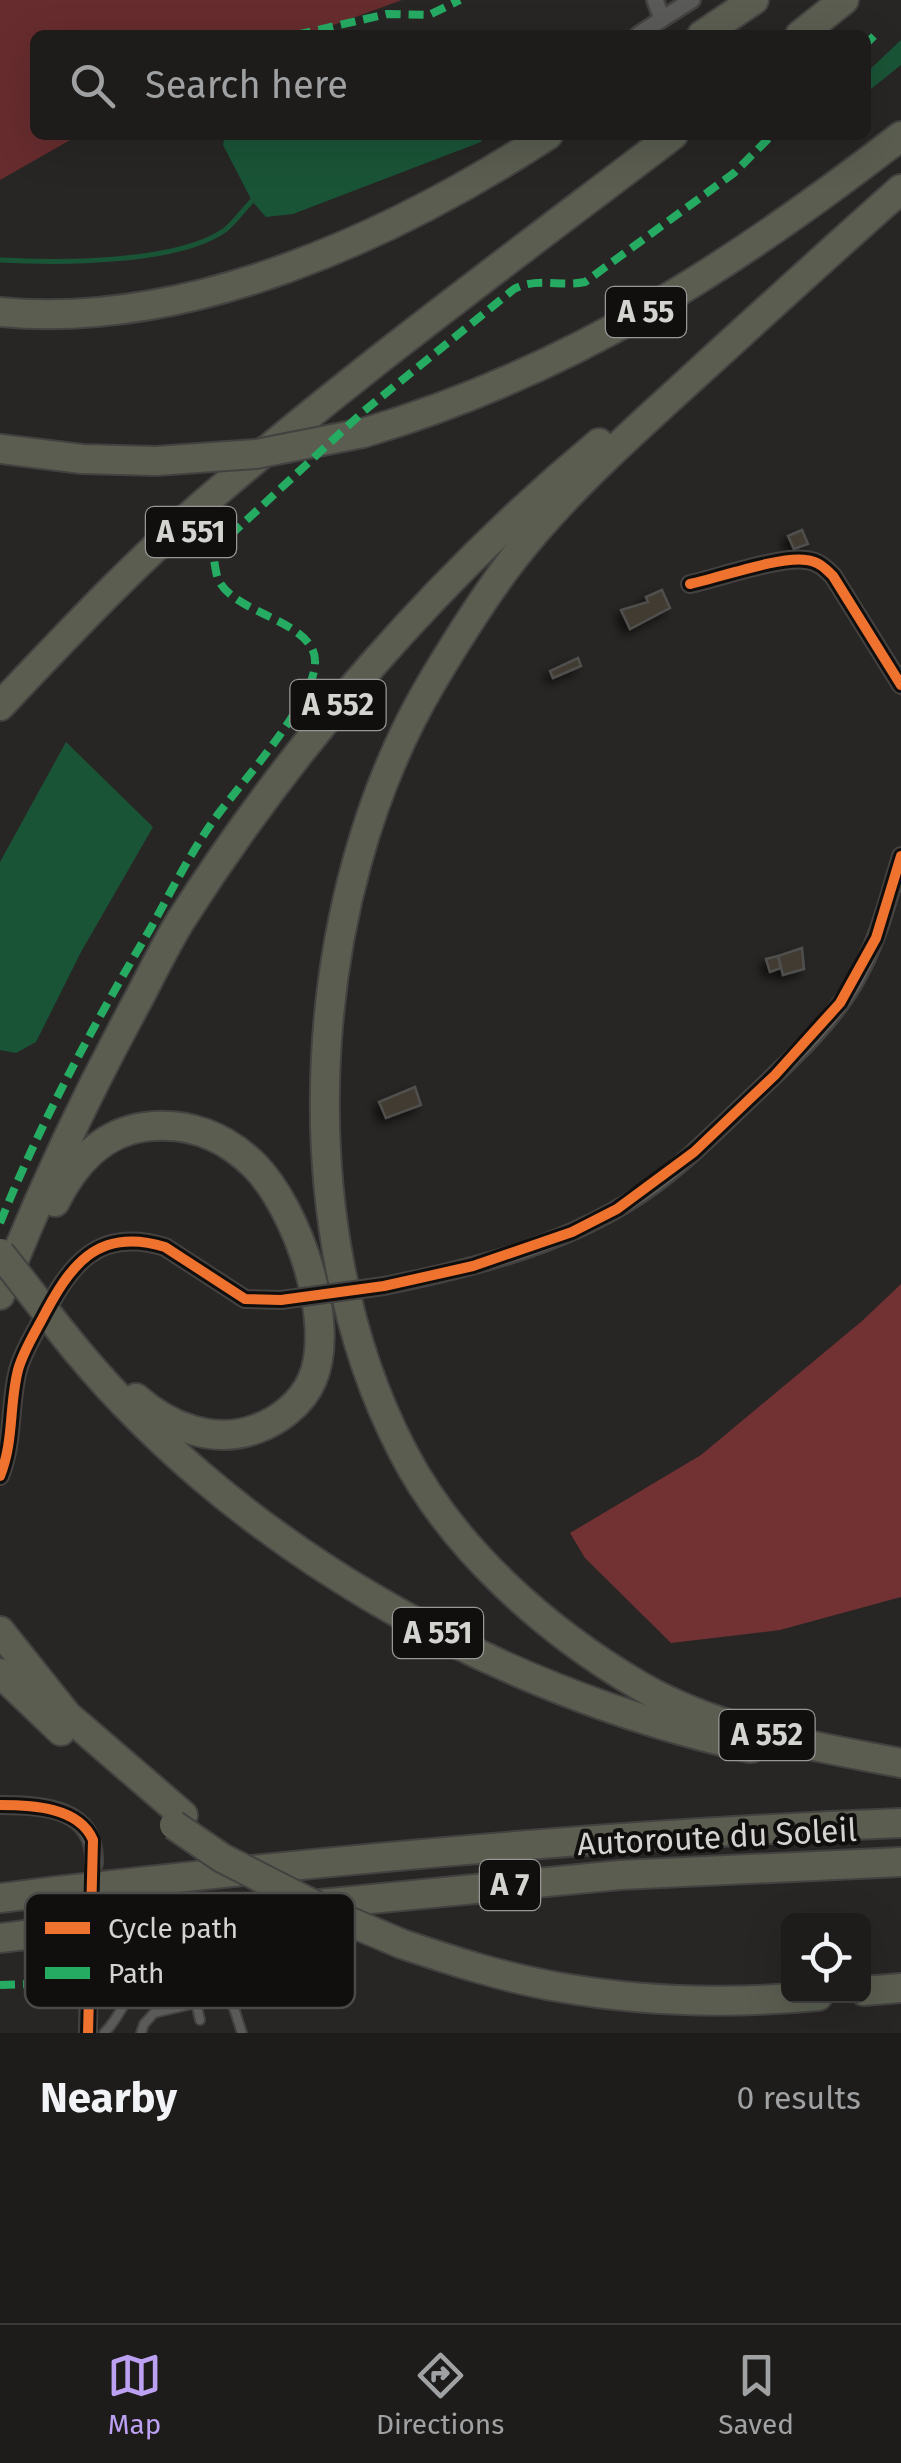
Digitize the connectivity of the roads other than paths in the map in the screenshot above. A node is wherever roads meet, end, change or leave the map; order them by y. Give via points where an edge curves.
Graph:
1 (656, 0) edge
2 (692, 0) edge
3 (754, 0) edge
4 (844, 0) edge
5 (662, 20) junction
6 (646, 30) edge
7 (709, 30) edge
8 (806, 30) edge
9 (901, 136) edge
10 (539, 140) edge
11 (666, 140) edge
12 (901, 189) edge
13 (840, 243) junction
14 (0, 312) edge
15 (394, 348) junction
16 (0, 449) edge
17 (690, 584) dead end
18 (901, 685) edge
19 (0, 706) edge
20 (0, 726) edge
21 (901, 856) edge
22 (0, 1253) edge
23 (0, 1295) edge
24 (0, 1316) edge
25 (65, 1335) junction
26 (0, 1476) edge
27 (0, 1631) edge
28 (0, 1674) edge
29 (901, 1762) edge
30 (901, 1772) edge
31 (0, 1804) edge
32 (178, 1820) junction
33 (901, 1824) edge
34 (901, 1862) edge
35 (94, 1864) dead end
36 (41, 1893) edge
37 (293, 1893) edge
38 (25, 1895) edge
39 (0, 1898) edge
40 (355, 1900) edge
41 (355, 1924) edge
42 (25, 1935) edge
43 (0, 1938) edge
44 (901, 1988) edge
45 (871, 1990) edge
46 (781, 1997) edge
47 (88, 2008) edge
48 (123, 2008) edge
49 (175, 2008) edge
50 (197, 2008) edge
51 (234, 2008) edge
52 (200, 2020) dead end
53 (88, 2033) edge
54 (104, 2033) edge
55 (141, 2033) edge
56 (242, 2033) edge

1 - 5 street
2 - 5 street
3 - 7 highway
4 - 8 highway
5 - 6 street
9 - 16 highway, A 55, bridge via 675,296 470,398 363,433 256,454 156,461
10 - 14 highway via 404,217 274,272 148,305
11 - 15 highway
12 - 13 highway, A 552
13 - 23 highway, A 552 via 572,465 473,558 336,708 180,922 100,1071
13 - 29 highway, A 552 via 552,512 512,560 429,688 387,777 342,925 325,1122 334,1244 369,1375 404,1454 470,1547 526,1603 640,1686 739,1728
15 - 19 highway via 188,518
15 - 20 highway, A 551 via 136,584
17 - 18 street via 790,560 822,565
21 - 26 street, bridge via 876,938 840,1003 694,1152 617,1209 572,1232 473,1266 281,1300 244,1299 152,1243 123,1243 76,1263 18,1368
22 - 25 highway, A 551, bridge
24 - 25 highway, A 551 via 61,1190 91,1150 110,1138 140,1127 183,1126 225,1142 271,1186 316,1304 312,1382 280,1418 236,1435 183,1428 142,1404
25 - 30 highway, A 551 via 152,1434 212,1486 366,1593 436,1632 630,1715 712,1740
27 - 32 highway via 67,1715
28 - 32 highway via 90,1758
31 - 35 street via 80,1821 93,1840
32 - 37 highway, bridge via 222,1858
33 - 36 highway, Autoroute du Soleil / A 7, bridge via 716,1830
34 - 40 highway, Autoroute du Soleil / A 7, bridge via 620,1875
38 - 39 highway, Autoroute du Soleil / A 7, bridge
41 - 46 highway, bridge via 490,1972 590,1992
42 - 43 highway, Autoroute du Soleil / A 7, bridge
44 - 45 highway
47 - 53 street
48 - 54 lane
49 - 55 lane via 154,2013
50 - 52 lane
51 - 56 lane

